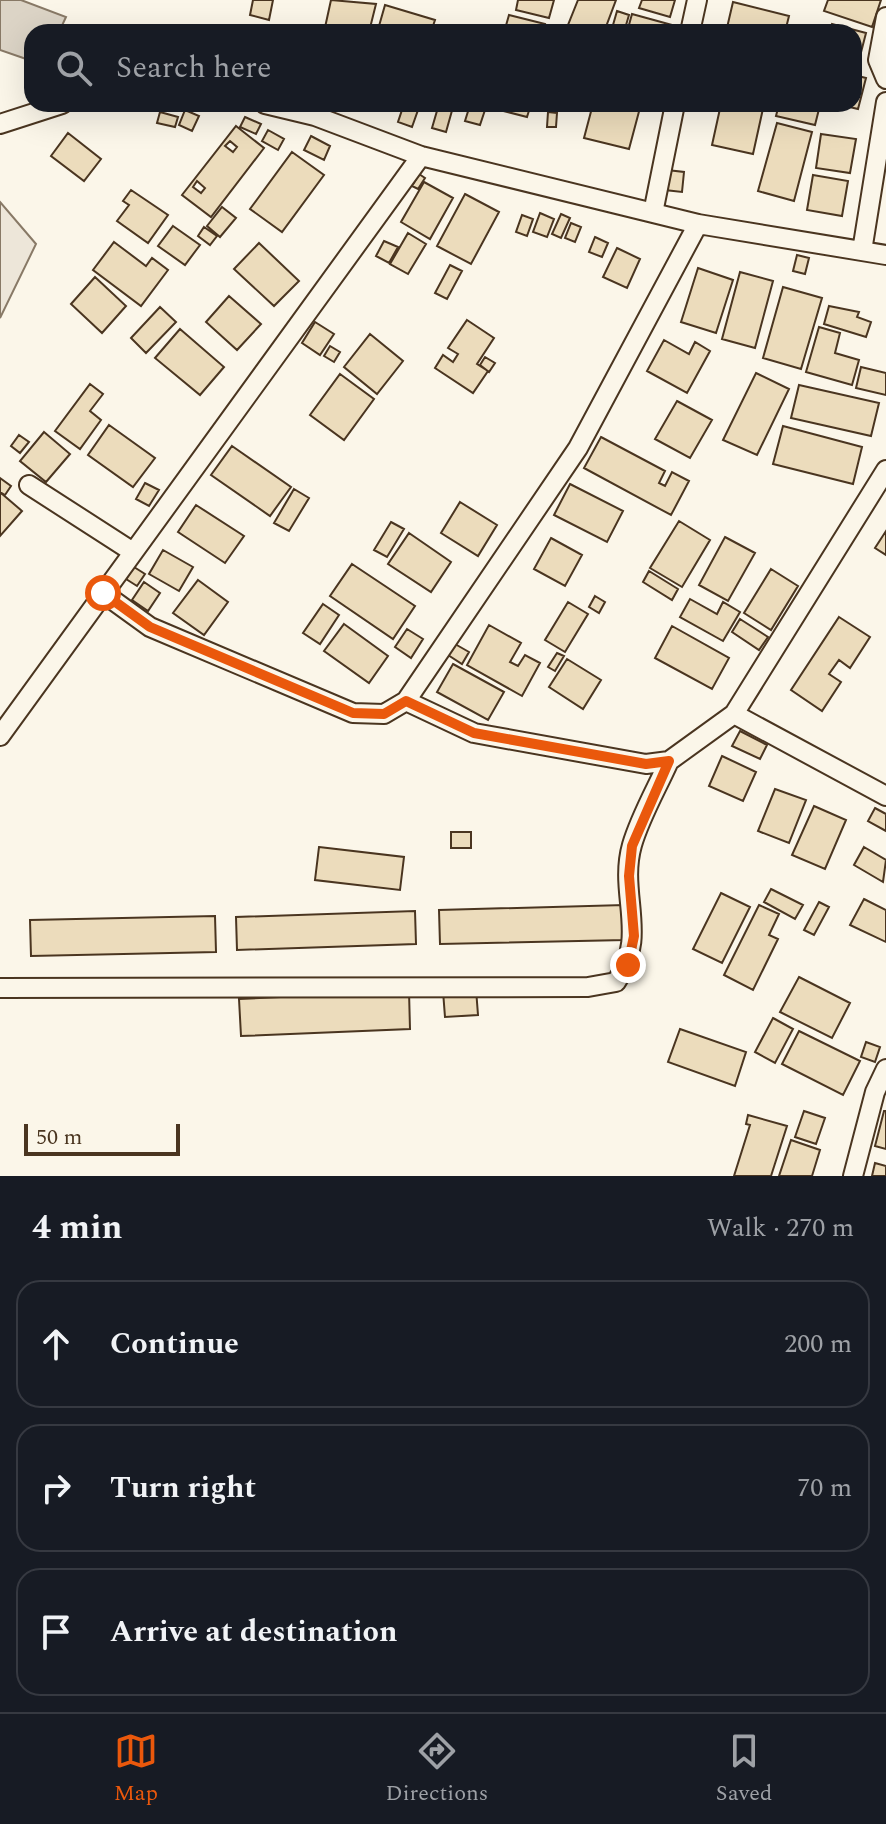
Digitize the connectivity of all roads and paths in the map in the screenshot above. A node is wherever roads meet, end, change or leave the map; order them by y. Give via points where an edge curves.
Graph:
1 (697, 0) edge
2 (886, 17) edge
3 (692, 24) edge
4 (886, 79) edge
5 (886, 102) edge
6 (37, 112) edge
7 (298, 112) edge
8 (673, 112) edge
9 (0, 124) edge
10 (421, 156) junction
11 (653, 213) junction
12 (698, 224) junction
13 (862, 251) junction
14 (886, 255) edge
15 (886, 470) edge
16 (29, 485) dead end
17 (882, 488) edge
18 (133, 552) junction
19 (103, 593) junction
20 (406, 701) junction
21 (734, 714) junction
22 (0, 736) edge
23 (669, 761) junction
24 (886, 796) edge
25 (0, 988) edge
26 (886, 1069) edge
27 (853, 1176) edge

1 - 3 street
2 - 4 street via 878,60
5 - 13 street
6 - 9 street
7 - 10 street
8 - 11 street
10 - 11 street
10 - 18 street
11 - 12 street
12 - 13 street
12 - 20 street via 578,448
13 - 14 street
15 - 17 street
16 - 18 street
17 - 21 street
18 - 19 street
19 - 20 street via 150,627 353,713 384,714
19 - 22 street
20 - 23 street via 474,733 646,764
21 - 23 street
21 - 24 street
23 - 25 street via 632,846 634,936 628,965 616,982 588,987
26 - 27 street

